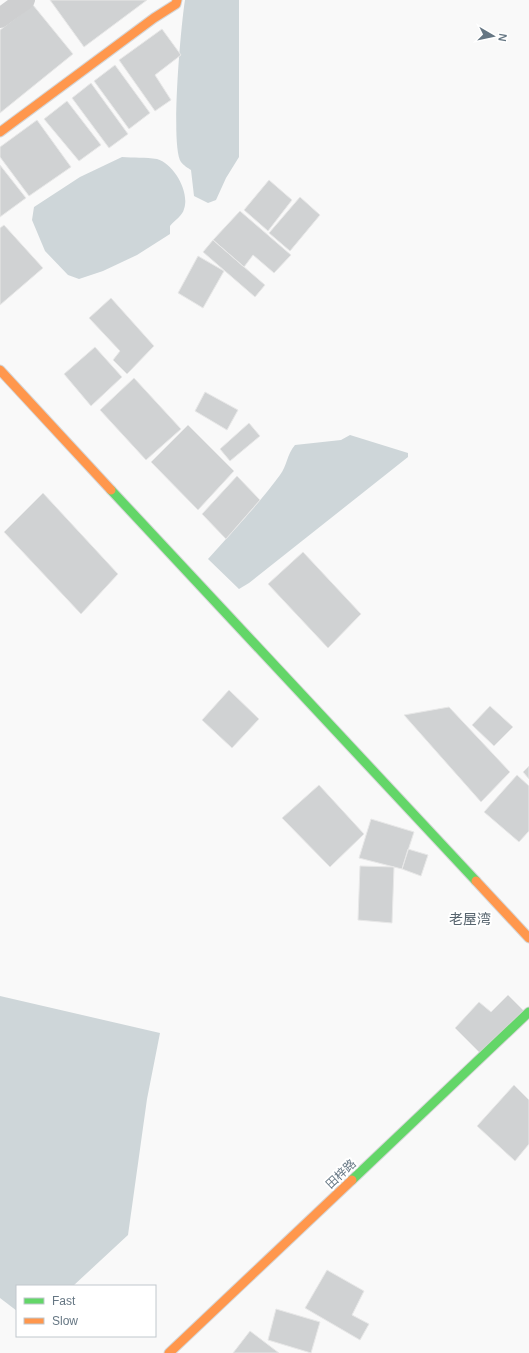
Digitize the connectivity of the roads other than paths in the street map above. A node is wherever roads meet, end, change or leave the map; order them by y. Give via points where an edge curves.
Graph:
1 (25, 0) edge
2 (177, 0) edge
3 (0, 18) edge
4 (0, 132) edge
5 (0, 370) edge
6 (529, 938) edge
7 (529, 1012) edge
8 (169, 1353) edge

1 - 3 street
2 - 4 main road via 176,4
5 - 6 main road
7 - 8 main road, 田梓路

